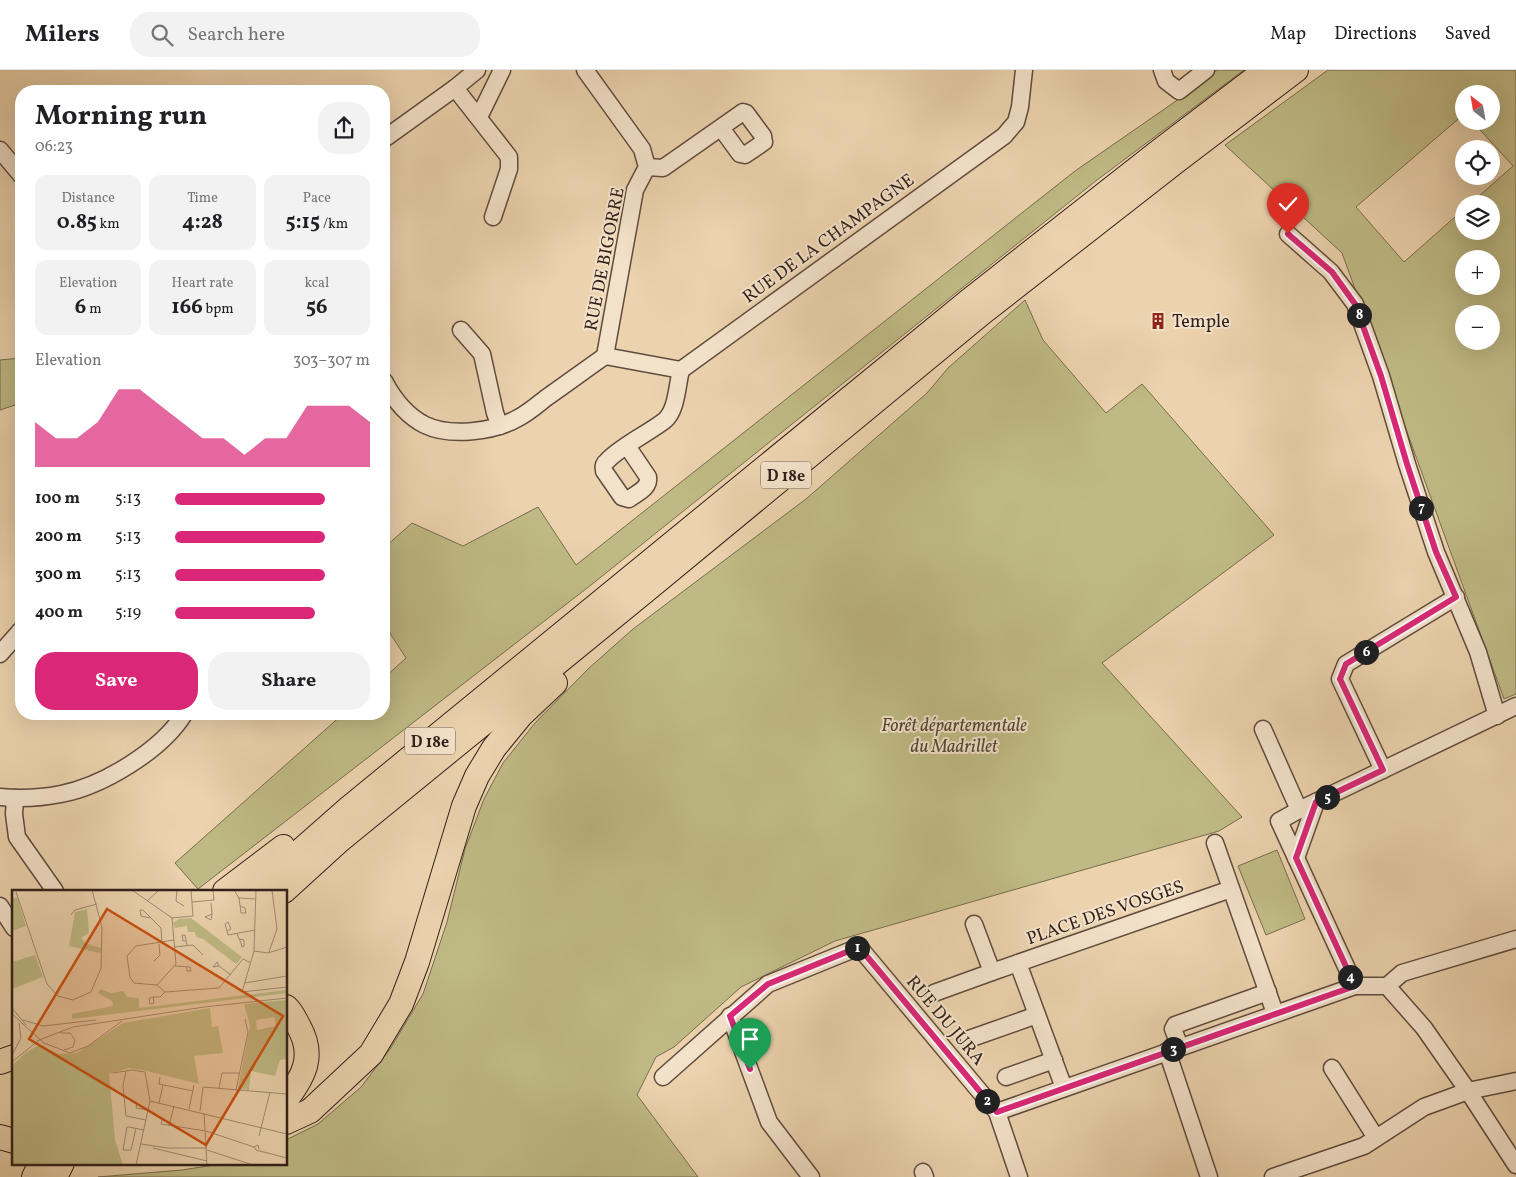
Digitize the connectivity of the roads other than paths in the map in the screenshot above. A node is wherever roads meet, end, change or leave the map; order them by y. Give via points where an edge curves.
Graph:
1 (477, 70) edge
2 (502, 70) edge
3 (585, 70) edge
4 (1024, 70) edge
5 (1162, 70) edge
6 (1206, 70) edge
7 (1266, 70) edge
8 (1296, 70) edge
9 (455, 88) junction
10 (479, 117) junction
11 (721, 128) dead end
12 (390, 135) edge
13 (0, 150) edge
14 (647, 167) junction
15 (15, 168) edge
16 (493, 217) dead end
17 (1288, 234) dead end
18 (461, 330) dead end
19 (605, 356) junction
20 (680, 370) junction
21 (390, 392) edge
22 (500, 426) junction
23 (627, 446) dead end
24 (645, 591) junction
25 (1456, 597) junction
26 (15, 637) edge
27 (0, 654) edge
28 (1516, 706) edge
29 (1497, 716) junction
30 (179, 720) edge
31 (1263, 729) dead end
32 (1383, 770) junction
33 (7, 798) edge
34 (1316, 802) junction
35 (349, 808) junction
36 (1299, 810) junction
37 (1215, 843) dead end
38 (1296, 858) junction
39 (1231, 889) junction
40 (53, 890) edge
41 (227, 890) edge
42 (257, 890) edge
43 (285, 890) edge
44 (0, 906) edge
45 (974, 924) dead end
46 (12, 925) edge
47 (1516, 939) edge
48 (1018, 963) junction
49 (992, 972) junction
50 (1355, 986) junction
51 (1387, 986) junction
52 (1268, 992) junction
53 (934, 993) dead end
54 (288, 1009) edge
55 (1275, 1013) junction
56 (1037, 1015) junction
57 (730, 1016) junction
58 (969, 1039) dead end
59 (1173, 1049) junction
60 (12, 1058) edge
61 (1054, 1060) junction
62 (0, 1062) edge
63 (1332, 1068) dead end
64 (1006, 1076) dead end
65 (663, 1077) dead end
66 (1516, 1081) edge
67 (1064, 1088) junction
68 (1468, 1091) junction
69 (288, 1097) edge
70 (997, 1112) junction
71 (288, 1121) edge
72 (1376, 1138) junction
73 (40, 1164) edge
74 (62, 1164) edge
75 (1516, 1165) edge
76 (34, 1177) edge
77 (56, 1177) edge
78 (811, 1177) edge
79 (1019, 1177) edge
80 (1209, 1177) edge
81 (1274, 1177) edge

1 - 9 street
2 - 10 street
3 - 14 street via 642,149
4 - 20 street, RUE DE LA CHAMPAGNE via 1016,122 1004,136
5 - 6 street via 1166,81 1179,91
7 - 35 highway, D 18e via 970,300
8 - 24 highway, D 18e via 983,312
9 - 10 street
9 - 12 street
10 - 16 street via 509,157 510,169
11 - 14 street via 663,168
13 - 15 street
14 - 19 street, RUE DE BIGORRE via 635,190
17 - 25 street via 1332,272 1355,304 1436,552
18 - 22 street via 482,354
19 - 20 street
19 - 22 street via 518,418
20 - 23 street via 672,411 666,419
21 - 22 street via 403,409 425,425 452,432
24 - 43 highway, D 18e via 340,840
24 - 71 highway via 624,623 521,715 494,748 464,806 417,962 401,1004 371,1054 310,1111
25 - 29 street via 1478,652
25 - 32 street via 1346,664 1340,679
26 - 27 street
28 - 29 street
29 - 32 street
30 - 33 street via 157,746 131,765 96,783 63,794
31 - 36 street
32 - 34 street
33 - 40 street via 14,814 17,837
34 - 36 street
34 - 38 street
35 - 41 highway via 311,825
35 - 42 highway, D 18e
36 - 38 street via 1279,821
37 - 39 street
38 - 50 street
39 - 48 street, PLACE DES VOSGES
39 - 52 street
44 - 46 street
45 - 49 street
47 - 51 street via 1402,973
48 - 49 street, PLACE DES VOSGES
48 - 56 street
49 - 53 street, PLACE DES VOSGES
50 - 51 street
50 - 55 street
51 - 68 street via 1424,1028
52 - 55 street
52 - 59 street via 1175,1024
54 - 69 highway via 305,1037 307,1050 306,1067
55 - 59 street
56 - 58 street
56 - 61 street
57 - 65 street
57 - 70 street, RUE DU JURA via 768,984 859,947
57 - 78 street via 769,1122
59 - 67 street
59 - 80 street
60 - 62 highway
61 - 64 street
61 - 67 street
63 - 72 street
66 - 68 street
67 - 70 street
68 - 72 street via 1424,1107
68 - 75 street
70 - 79 street, RUE DU JURA
72 - 81 street via 1364,1146
73 - 76 highway
74 - 77 highway

